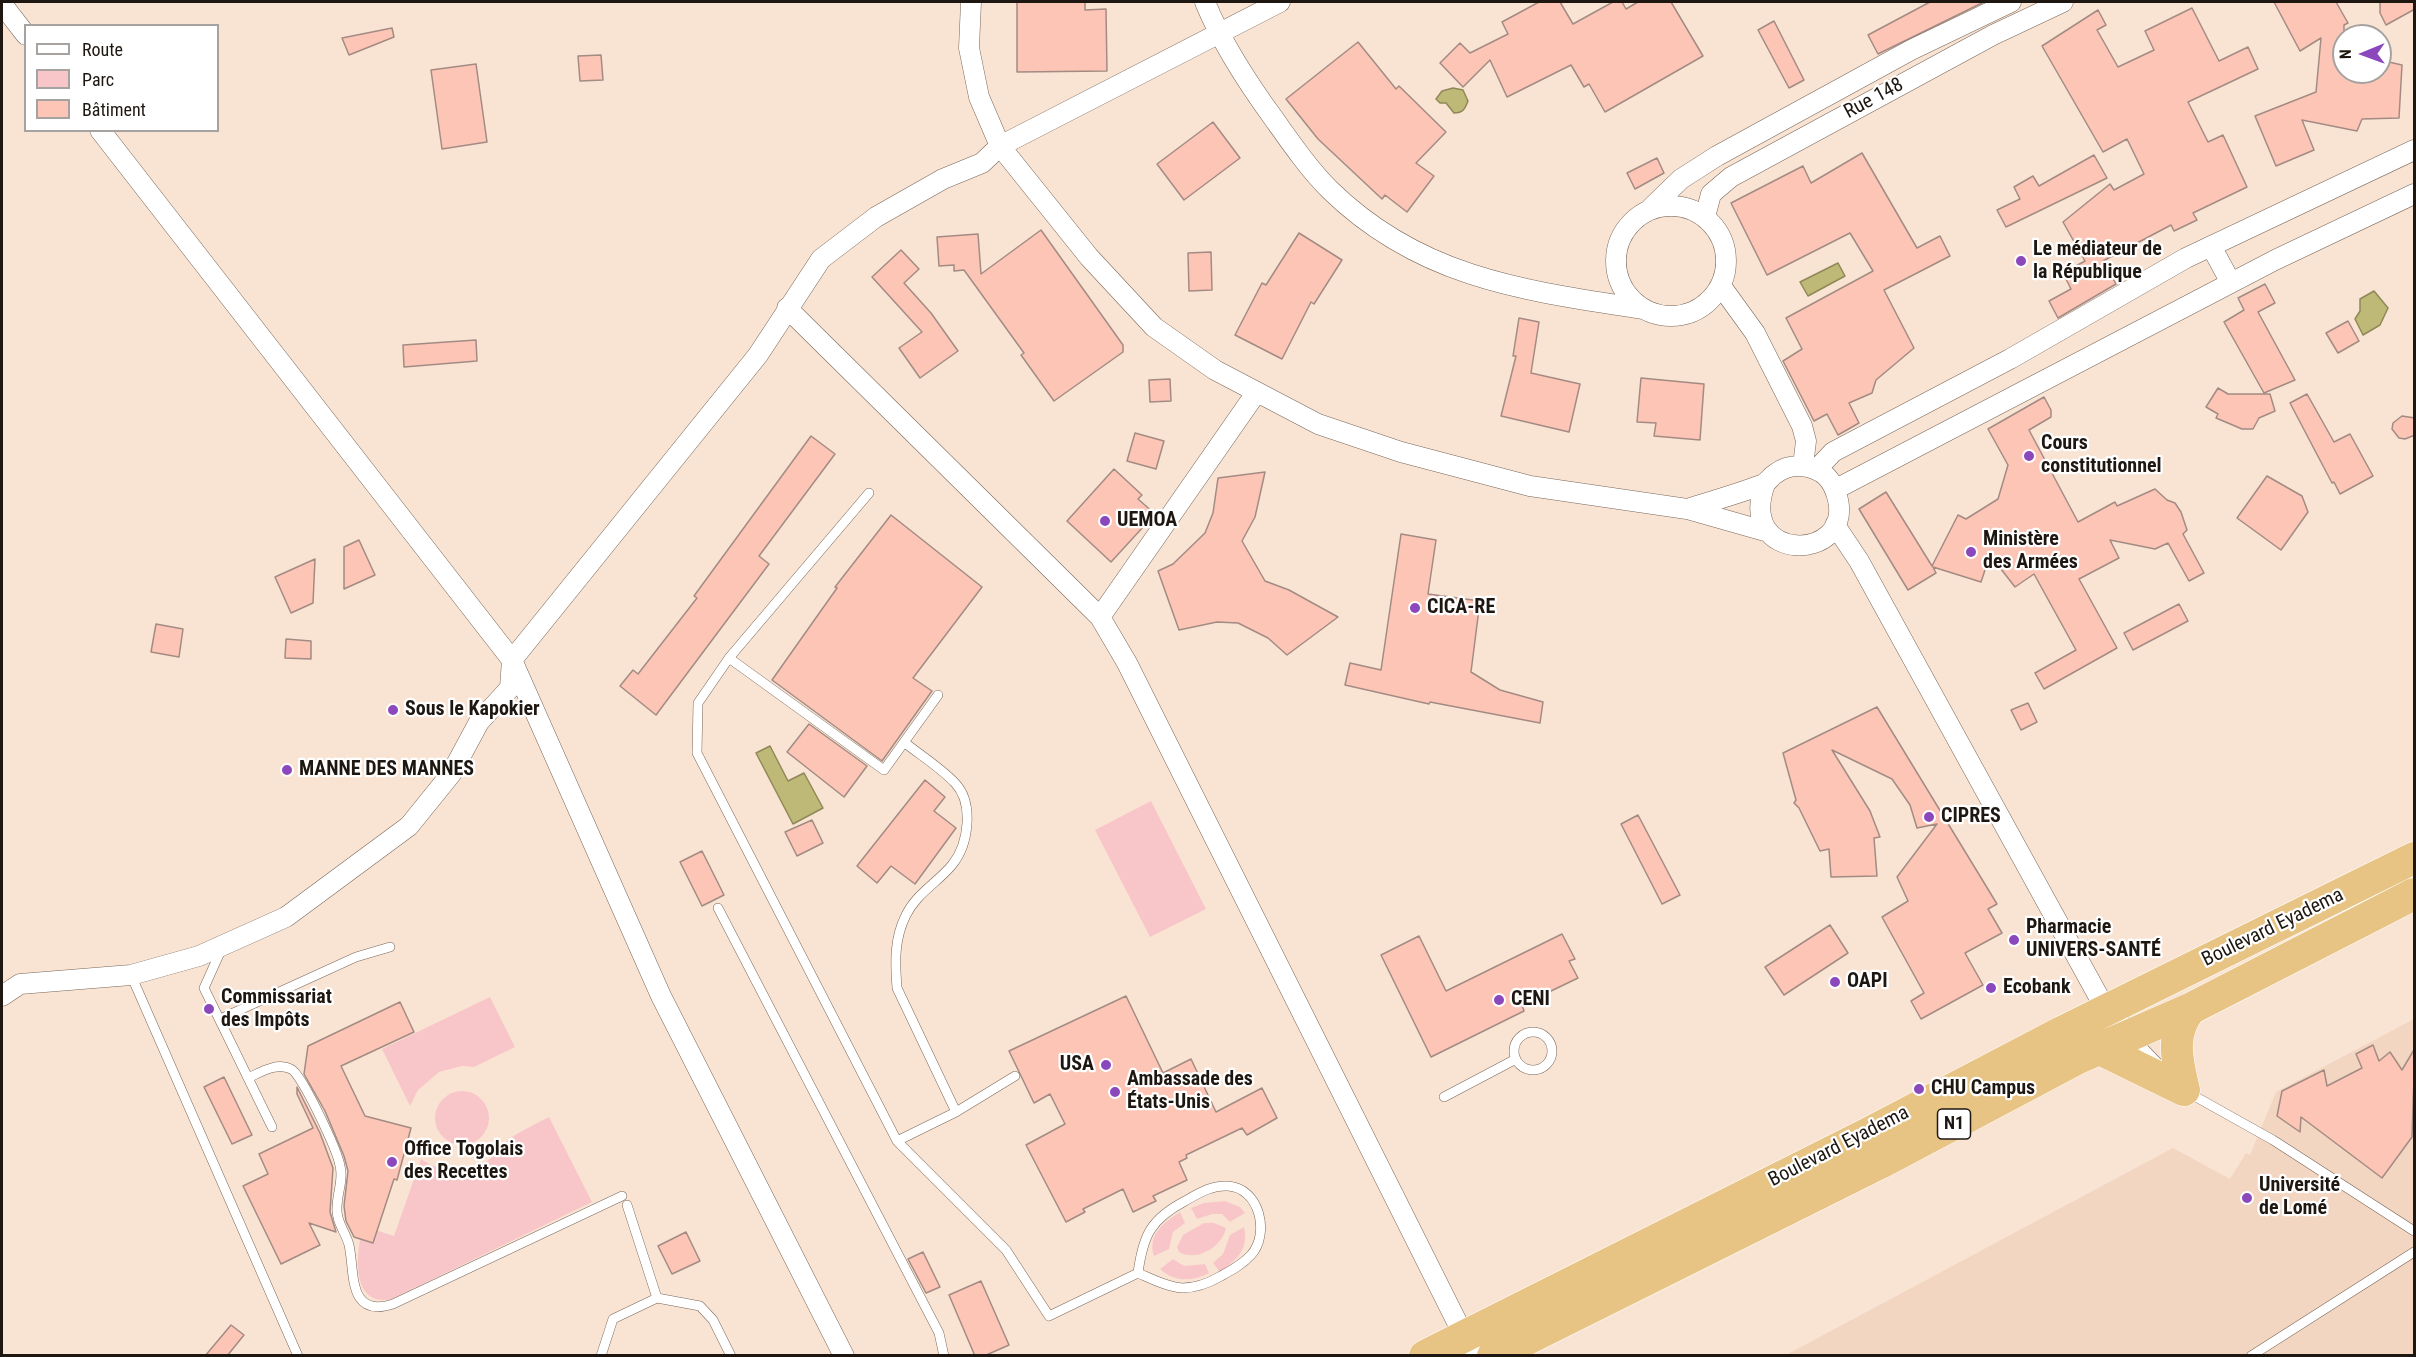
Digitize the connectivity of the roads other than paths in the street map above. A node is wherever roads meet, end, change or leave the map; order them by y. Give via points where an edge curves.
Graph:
1 (971, 2) edge
2 (1205, 2) edge
3 (1280, 2) edge
4 (2011, 2) edge
5 (2063, 2) edge
6 (2, 4) edge
7 (24, 32) edge
8 (1217, 33) junction
9 (102, 132) edge
10 (1000, 146) junction
11 (2415, 150) edge
12 (2415, 194) edge
13 (1652, 208) junction
14 (1705, 217) junction
15 (2211, 246) junction
16 (2231, 283) junction
17 (1721, 286) junction
18 (787, 308) junction
19 (1643, 309) junction
20 (1256, 393) junction
21 (1810, 468) junction
22 (1765, 484) junction
23 (1836, 489) junction
24 (870, 493) dead end
25 (1687, 509) junction
26 (1835, 525) junction
27 (1768, 532) junction
28 (1100, 617) junction
29 (729, 658) junction
30 (512, 660) junction
31 (938, 696) dead end
32 (904, 742) junction
33 (2415, 858) edge
34 (2415, 894) edge
35 (718, 908) dead end
36 (224, 945) junction
37 (390, 947) dead end
38 (131, 975) junction
39 (2, 996) edge
40 (2190, 1009) junction
41 (2106, 1010) junction
42 (220, 1019) junction
43 (2130, 1033) junction
44 (2098, 1048) junction
45 (1516, 1059) junction
46 (1015, 1076) dead end
47 (248, 1078) junction
48 (2184, 1090) junction
49 (1444, 1097) dead end
50 (956, 1112) junction
51 (272, 1127) dead end
52 (897, 1141) junction
53 (622, 1196) dead end
54 (627, 1205) dead end
55 (2415, 1231) edge
56 (2415, 1252) edge
57 (1138, 1273) junction
58 (657, 1298) junction
59 (1469, 1345) edge
60 (2269, 1350) edge
61 (298, 1356) edge
62 (601, 1356) edge
63 (731, 1356) edge
64 (844, 1356) edge
65 (944, 1356) edge
66 (1425, 1356) edge
67 (1493, 1356) edge
68 (2251, 1356) edge

1 - 10 street via 969,48 979,97
2 - 8 street
3 - 8 street
4 - 13 street via 1911,50 1717,156 1681,179
5 - 14 street, Rue 148 via 1993,35 1731,177 1711,194
6 - 7 street
8 - 10 street
8 - 19 street via 1292,144 1330,190 1378,230 1424,258 1487,280 1549,295
9 - 30 street
10 - 18 street via 982,163 943,178 876,217 821,259
10 - 20 street via 1089,257 1154,327
11 - 15 street
12 - 16 street
13 - 14 street via 1689,207
13 - 19 street via 1627,226 1615,256 1622,286
14 - 17 street via 1716,227 1726,256
15 - 16 street
15 - 21 street
16 - 23 street
17 - 19 street via 1701,308 1687,314 1672,316
17 - 21 street via 1755,333 1802,426
18 - 28 street
18 - 30 street via 758,355
20 - 25 street via 1318,424 1401,452 1530,486
20 - 28 street
21 - 22 street via 1789,467 1775,473
21 - 23 street via 1828,478
22 - 25 street
22 - 27 street via 1759,500 1760,517
23 - 26 street via 1840,507
24 - 29 lane
25 - 27 street
26 - 27 street via 1827,536 1803,547 1778,541
26 - 41 street via 1859,561
28 - 59 street via 1127,663
29 - 32 lane via 884,770
29 - 52 lane via 698,703 697,753
30 - 36 street via 510,688 479,722 451,774 409,826 286,917
30 - 64 street via 661,996
31 - 32 lane
32 - 50 lane via 955,783 964,796 967,813 966,831 952,865 915,899 906,915 897,937 895,965 897,988
33 - 41 highway, Boulevard Eyadema / N1
34 - 40 highway, Boulevard Eyadema / N1
35 - 65 lane via 939,1333
36 - 38 street
36 - 42 lane via 204,988
37 - 42 lane via 356,957
38 - 39 street via 20,984
38 - 61 lane
40 - 43 highway, Boulevard Eyadema / N1
40 - 48 highway via 2180,1021 2176,1043
41 - 43 street
41 - 59 highway, Boulevard Eyadema / N1
42 - 47 lane
43 - 44 highway, Boulevard Eyadema / N1
43 - 48 lane
44 - 48 highway
44 - 67 highway, Boulevard Eyadema / N1 via 1880,1163
45 - 45 lane via 1526,1069 1542,1067 1551,1053 1551,1045 1539,1033 1523,1035 1514,1048
45 - 49 lane
46 - 50 lane
47 - 51 lane
47 - 53 lane via 277,1067 291,1069 301,1077 340,1164 337,1219 350,1247 354,1288 371,1305 393,1304
48 - 55 lane via 2274,1140
50 - 52 lane
52 - 57 lane via 1006,1250 1049,1316
54 - 58 lane
56 - 60 lane
57 - 57 lane via 1179,1287 1195,1288 1211,1282 1253,1253 1261,1229 1260,1211 1248,1195 1230,1186 1206,1189 1167,1210 1152,1225 1141,1248
58 - 62 lane via 614,1318
58 - 63 lane via 700,1306 713,1320
59 - 66 highway, Boulevard Eyadema / N1
60 - 68 lane

